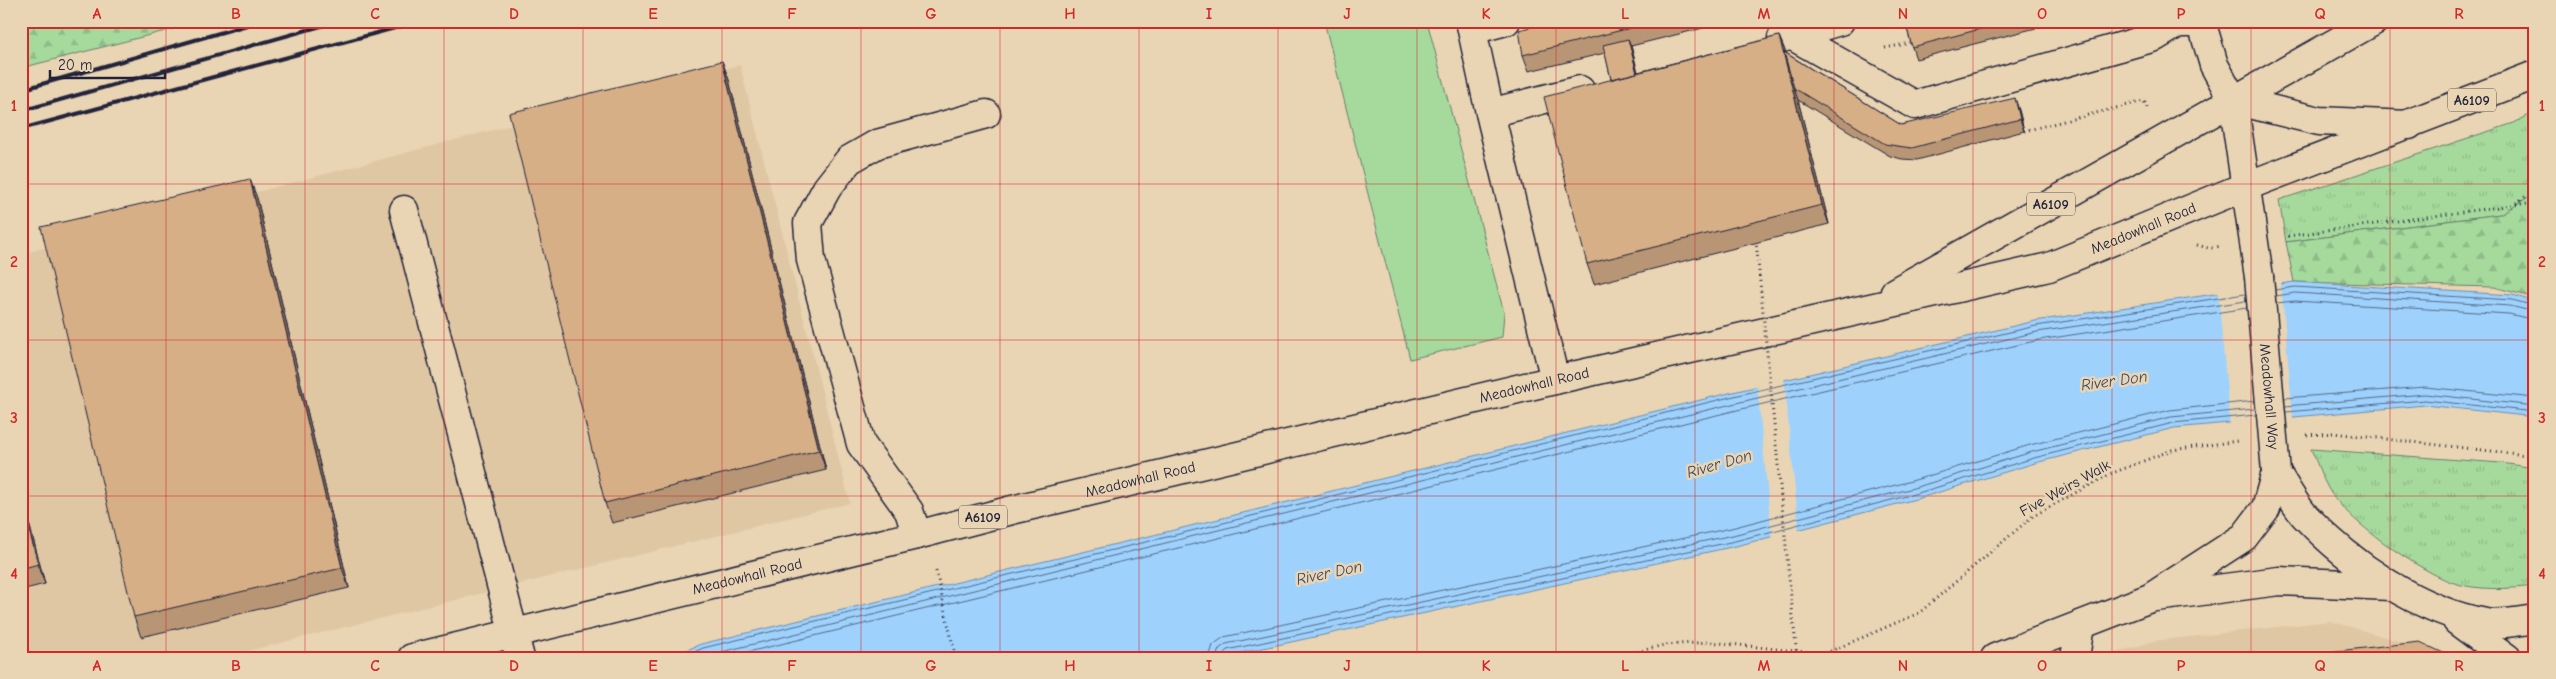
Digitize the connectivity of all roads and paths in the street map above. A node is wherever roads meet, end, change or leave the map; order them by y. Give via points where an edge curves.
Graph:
1 (1506, 21) edge
2 (1840, 21) edge
3 (2374, 21) edge
4 (2189, 22) edge
5 (1471, 26) edge
6 (1791, 35) junction
7 (1911, 42) edge
8 (1753, 45) edge
9 (1880, 48) dead end
10 (2535, 76) edge
11 (1607, 83) edge
12 (2233, 100) junction
13 (1490, 113) junction
14 (986, 114) dead end
15 (2410, 125) junction
16 (2024, 131) dead end
17 (2166, 139) junction
18 (2244, 187) junction
19 (2535, 190) edge
20 (2535, 202) edge
21 (2516, 204) junction
22 (404, 210) dead end
23 (1756, 241) edge
24 (2253, 241) junction
25 (2190, 243) dead end
26 (1870, 306) junction
27 (1555, 380) junction
28 (2304, 435) dead end
29 (2248, 439) dead end
30 (2535, 456) edge
31 (2276, 472) junction
32 (917, 535) junction
33 (936, 571) dead end
34 (2390, 586) junction
35 (2150, 598) junction
36 (2444, 612) junction
37 (2535, 619) edge
38 (2080, 625) junction
39 (515, 632) junction
40 (412, 658) edge
41 (520, 658) edge
42 (956, 658) edge
43 (1613, 658) edge
44 (1797, 658) edge
45 (1995, 658) edge
46 (2075, 658) edge
47 (2507, 658) edge

1 - 5 main road
2 - 6 main road
3 - 12 main road, Meadowhall Road / A6109
4 - 6 main road via 2154,37 1915,105
4 - 12 main road
5 - 13 main road
6 - 8 main road
7 - 9 path
10 - 15 main road, Meadowhall Road / A6109
11 - 13 main road
12 - 15 main road, Meadowhall Road / A6109 via 2319,122
12 - 17 main road, Meadowhall Road / A6109
12 - 18 main road, Meadowhall Way
13 - 27 main road
14 - 32 main road via 877,144 849,160 827,188 808,224 811,260 861,444 909,511
15 - 18 main road, Meadowhall Road / A6109
16 - 17 path via 2144,101
17 - 26 main road, Meadowhall Road / A6109
18 - 24 main road, Meadowhall Way
18 - 26 main road, Meadowhall Road / A6109 via 2049,267
19 - 21 path
20 - 21 path
21 - 24 path
22 - 39 main road
23 - 44 path, bridge
24 - 25 path via 2208,248
24 - 31 main road, Meadowhall Way, bridge
26 - 27 main road, Meadowhall Road / A6109
27 - 32 main road, Meadowhall Road / A6109
28 - 30 path via 2333,433
29 - 43 path, Five Weirs Walk via 2172,450 2110,474 2033,516 1919,613 1824,654 1710,642 1664,645
31 - 34 main road, Meadowhall Way via 2304,515
31 - 35 main road via 2266,508 2244,537
32 - 39 main road, Meadowhall Road / A6109
33 - 42 path
34 - 35 main road via 2280,581
34 - 36 main road, Meadowhall Way
35 - 38 main road
36 - 37 main road, Meadowhall Way via 2488,623
36 - 47 main road, Meadowhall Way
38 - 45 main road
38 - 46 main road
39 - 40 main road, Meadowhall Road / A6109
39 - 41 main road

